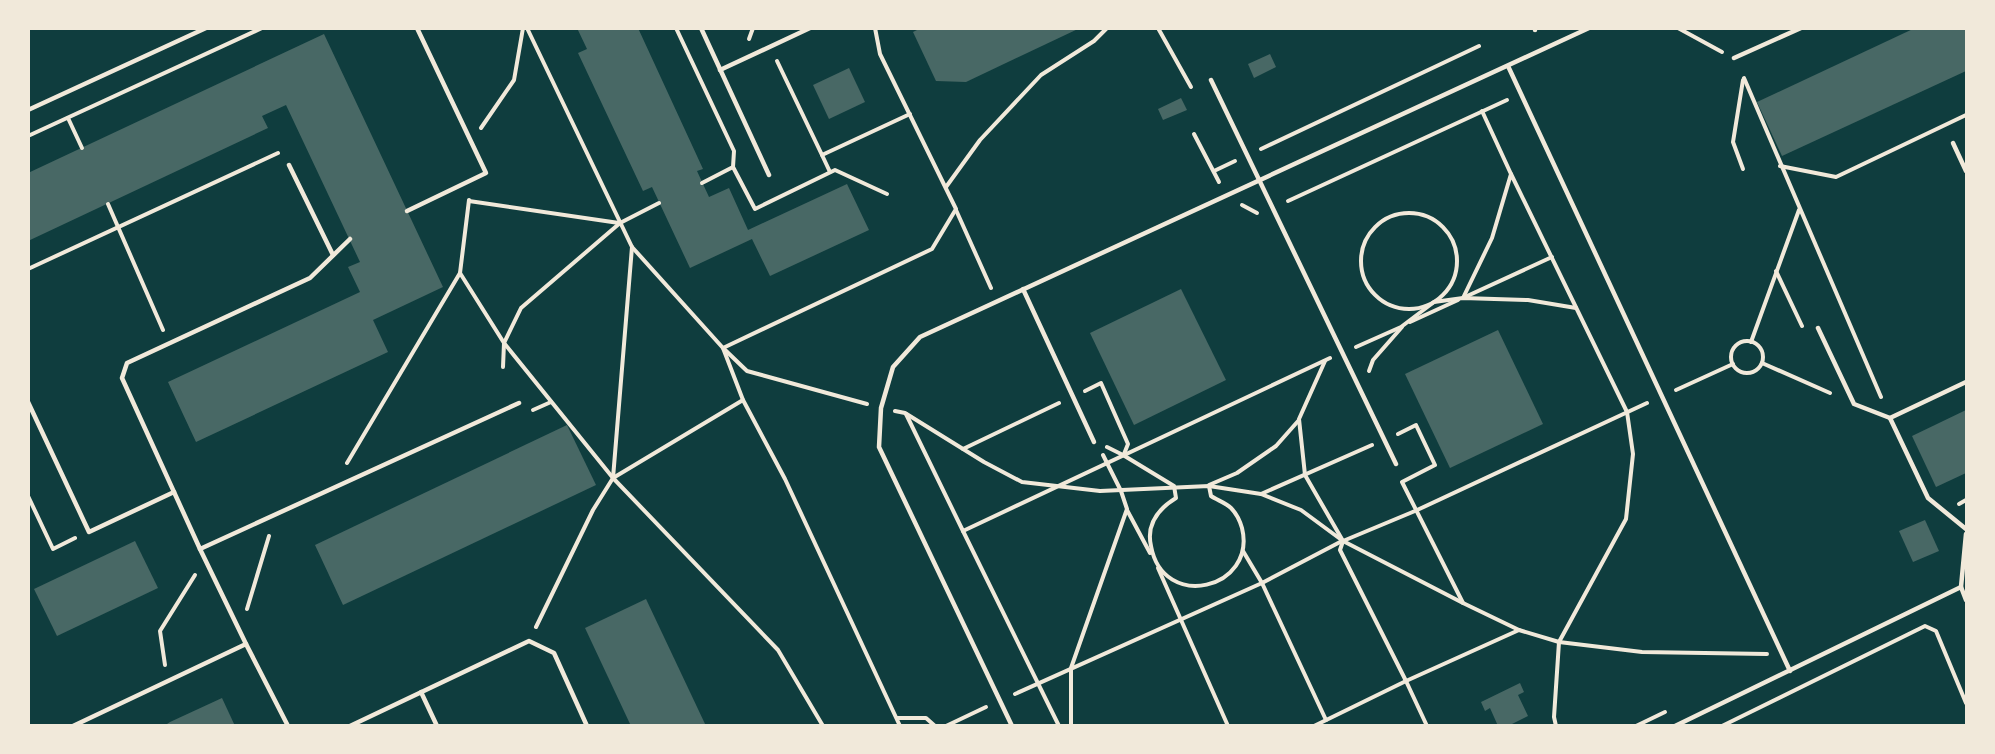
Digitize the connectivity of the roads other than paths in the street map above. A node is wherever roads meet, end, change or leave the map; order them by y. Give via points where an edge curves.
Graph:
1 (206, 28) edge
2 (417, 28) edge
3 (701, 28) edge
4 (810, 28) edge
5 (1589, 28) edge
6 (1801, 28) edge
7 (1734, 58) road end
8 (1508, 66) junction
9 (720, 70) junction
10 (1211, 80) dead end
11 (28, 110) edge
12 (1953, 143) dead end
13 (289, 165) road end
14 (1966, 171) edge
15 (769, 175) dead end
16 (1260, 180) junction
17 (407, 211) dead end
18 (350, 239) dead end
19 (333, 255) junction
20 (1023, 289) junction
21 (1818, 328) dead end
22 (1966, 382) edge
23 (28, 402) edge
24 (519, 403) dead end
25 (1890, 418) junction
26 (1095, 442) road end
27 (1396, 464) dead end
28 (174, 492) junction
29 (1966, 529) edge
30 (1966, 534) edge
31 (200, 549) junction
32 (1961, 587) junction
33 (1966, 600) edge
34 (246, 644) junction
35 (1790, 671) junction
36 (421, 692) junction
37 (73, 726) edge
38 (288, 726) edge
39 (350, 726) edge
40 (437, 726) edge
41 (587, 726) edge
42 (1012, 726) edge
43 (1674, 726) edge

1 - 11 lane
2 - 17 lane via 486,173
3 - 9 lane
4 - 9 lane
5 - 8 lane
6 - 7 lane
8 - 16 lane
8 - 35 lane
9 - 15 lane
10 - 16 lane
12 - 14 lane
13 - 19 lane
16 - 20 lane
16 - 27 lane
18 - 19 lane
19 - 28 lane via 310,278 127,363 122,378
20 - 26 lane
20 - 42 lane via 920,337 893,367 880,408 879,447
21 - 25 lane via 1854,404
22 - 25 lane
23 - 28 lane via 89,532
24 - 31 lane
25 - 29 lane via 1928,498
28 - 31 lane
30 - 32 lane
31 - 34 lane
32 - 33 lane
32 - 35 lane
34 - 37 lane
34 - 38 lane
35 - 43 lane
36 - 39 lane
36 - 40 lane
36 - 41 lane via 529,641 554,653

